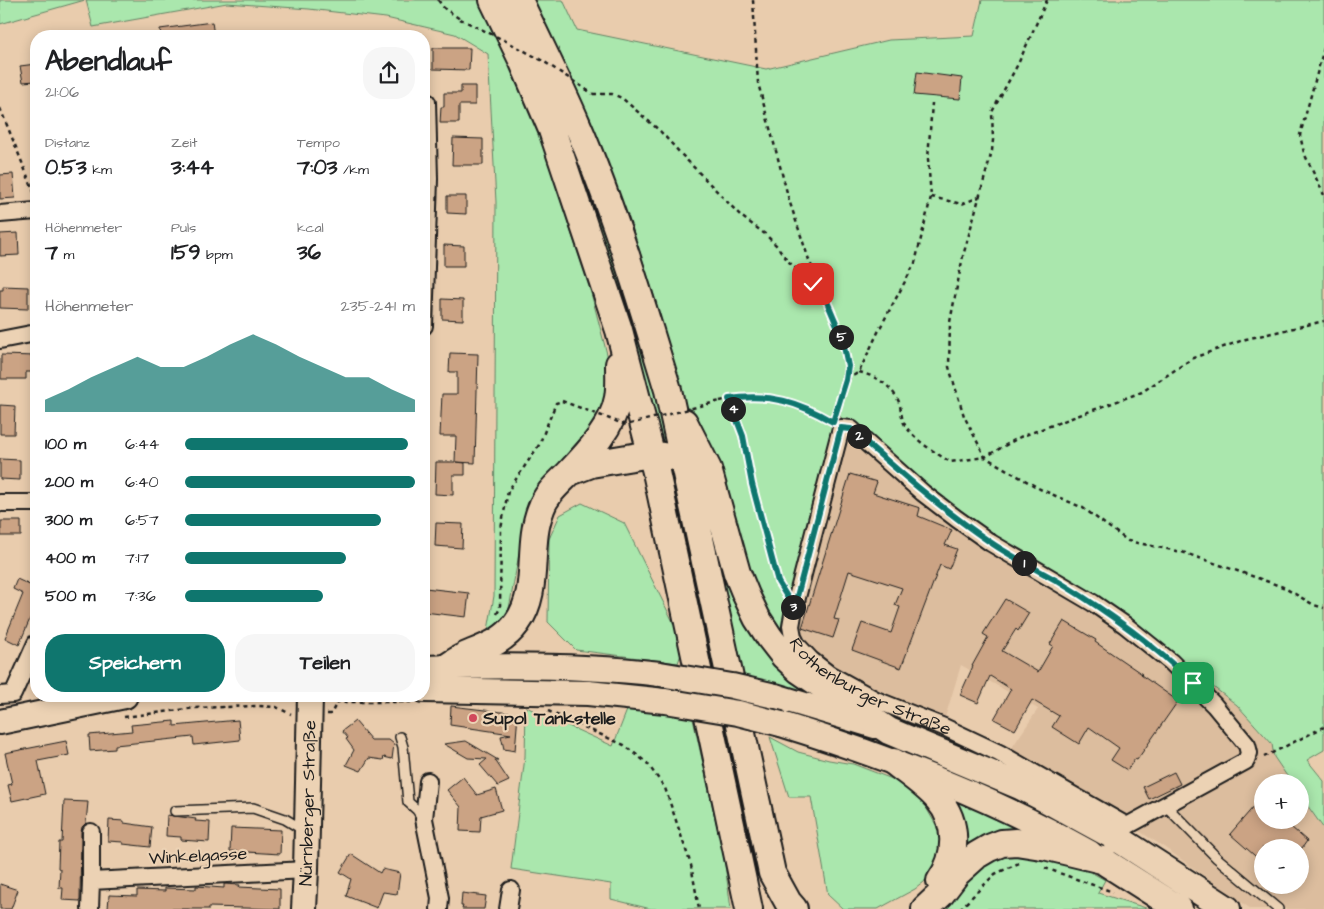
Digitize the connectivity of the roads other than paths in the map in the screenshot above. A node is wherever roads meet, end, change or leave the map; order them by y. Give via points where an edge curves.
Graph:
1 (493, 0) edge
2 (519, 0) edge
3 (30, 212) edge
4 (0, 214) edge
5 (618, 330) junction
6 (30, 334) edge
7 (0, 340) edge
8 (668, 390) junction
9 (651, 454) junction
10 (683, 459) junction
11 (570, 472) junction
12 (0, 503) edge
13 (30, 503) edge
14 (30, 656) edge
15 (435, 667) edge
16 (0, 694) edge
17 (430, 696) edge
18 (310, 705) edge
19 (123, 707) edge
20 (0, 722) edge
21 (889, 731) junction
22 (400, 737) dead end
23 (894, 762) junction
24 (428, 781) dead end
25 (1166, 805) junction
26 (175, 811) dead end
27 (424, 820) junction
28 (91, 832) dead end
29 (307, 832) junction
30 (1122, 832) junction
31 (1102, 860) junction
32 (306, 870) junction
33 (91, 881) junction
34 (511, 890) dead end
35 (786, 904) edge
36 (90, 909) edge
37 (304, 909) edge
38 (439, 909) edge
39 (508, 909) edge
40 (749, 909) edge
41 (911, 909) edge
42 (924, 909) edge
43 (1179, 909) edge
44 (1227, 909) edge
45 (1278, 909) edge

1 - 5 main road via 552,130
2 - 8 main road via 577,124 600,182
3 - 4 street
5 - 9 main road
5 - 11 main road via 619,397 614,413 599,438
6 - 7 street
8 - 10 main road
8 - 21 main road via 708,469 737,574 757,618 784,656 799,670
9 - 10 main road
9 - 11 main road via 591,464
9 - 40 main road
10 - 35 main road via 772,873 788,902
11 - 15 main road via 547,496 538,518 530,589 522,617 500,640
12 - 13 street
14 - 16 street via 13,694
15 - 21 main road, Rothenburger Straße, bridge via 576,668 660,674 775,696
17 - 23 main road, bridge via 588,693 665,701 781,724
18 - 29 main road, Nürnberger Straße
19 - 20 main road
21 - 30 main road, Rothenburger Straße
22 - 27 lane via 408,802
23 - 31 main road via 1011,810
23 - 41 main road via 940,801 954,837 945,874
24 - 27 street
25 - 30 street
25 - 30 street, Rothenburger Straße via 1246,761 1249,754 1247,745 1214,704 1171,662 1125,625 984,538 923,493 851,429 837,425 794,608 791,626 797,645 829,674 876,700 999,753
25 - 45 lane via 1217,858
26 - 29 lane via 253,808 285,819
27 - 38 street via 440,898
28 - 33 street
29 - 32 main road, Nürnberger Straße
30 - 31 street
30 - 44 main road, Rothenburger Straße
31 - 42 main road via 1031,843 1002,844 989,848 967,863
31 - 43 main road
32 - 33 street, Winkelgasse
32 - 37 main road, Nürnberger Straße
33 - 36 street
34 - 39 street

